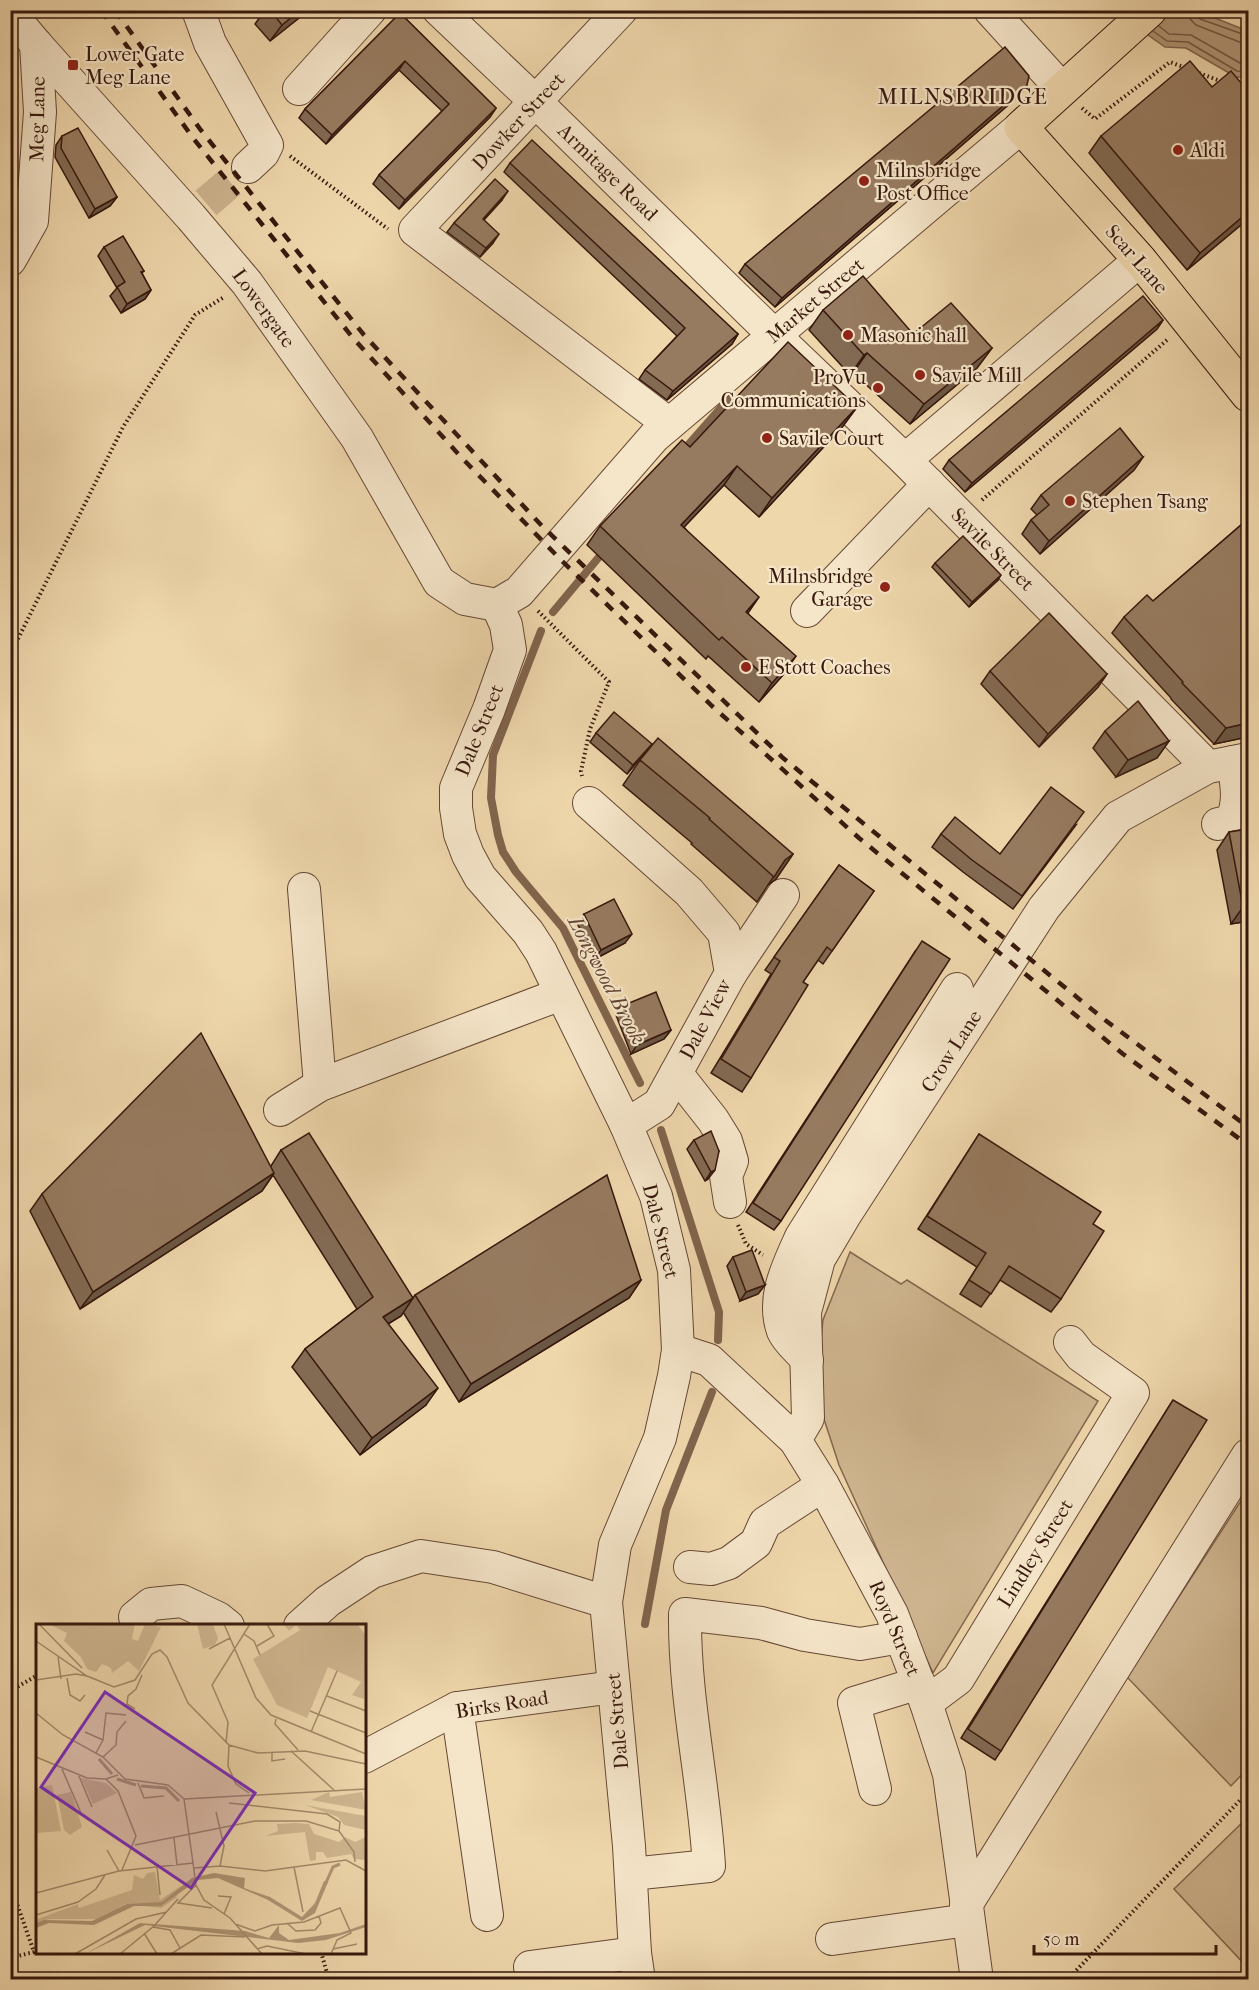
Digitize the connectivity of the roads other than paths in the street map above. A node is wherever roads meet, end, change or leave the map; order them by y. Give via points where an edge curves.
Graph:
1 (198, 10) edge
2 (370, 10) edge
3 (439, 10) edge
4 (621, 10) edge
5 (990, 10) edge
6 (10, 13) edge
7 (1140, 19) edge
8 (36, 44) junction
9 (299, 89) dead end
10 (1062, 89) junction
11 (536, 102) junction
12 (1021, 127) junction
13 (248, 167) tunnel mouth
14 (10, 260) edge
15 (1140, 260) junction
16 (774, 335) junction
17 (1248, 395) edge
18 (669, 424) junction
19 (905, 460) junction
20 (929, 484) junction
21 (508, 598) junction
22 (807, 611) dead end
23 (1230, 763) edge
24 (589, 803) road end
25 (1218, 824) dead end
26 (304, 889) dead end
27 (783, 895) edge
28 (731, 973) junction
29 (957, 989) dead end
30 (561, 994) junction
31 (676, 1073) junction
32 (320, 1085) junction
33 (280, 1110) dead end
34 (626, 1125) junction
35 (730, 1202) road end
36 (1070, 1342) dead end
37 (678, 1350) junction
38 (807, 1360) junction
39 (795, 1440) junction
40 (1248, 1455) edge
41 (823, 1485) junction
42 (690, 1567) dead end
43 (606, 1602) junction
44 (135, 1617) dead end
45 (226, 1624) edge
46 (302, 1624) edge
47 (900, 1636) junction
48 (614, 1688) junction
49 (922, 1693) junction
50 (457, 1708) junction
51 (366, 1756) edge
52 (875, 1789) dead end
53 (631, 1874) junction
54 (967, 1912) junction
55 (487, 1915) dead end
56 (832, 1939) dead end
57 (637, 1966) edge
58 (532, 1980) edge
59 (977, 1980) edge

1 - 13 street via 210,43 267,145
2 - 9 street
3 - 11 street, Armitage Road
4 - 11 street, Dowker Street
5 - 10 street
6 - 8 street, Lowergate
7 - 10 main road, Market Street
8 - 14 street, Meg Lane via 40,112 32,221
8 - 21 street, Lowergate via 199,210 357,438 439,582 465,598
10 - 12 main road, Market Street
11 - 16 street, Armitage Road
11 - 18 street, Dowker Street via 415,230
12 - 15 main road, Scar Lane
12 - 16 street, Market Street
15 - 17 main road, Scar Lane
15 - 19 street
16 - 18 street, Market Street
16 - 19 street, Savile Street
18 - 21 street, Market Street
19 - 20 street, Savile Street
20 - 22 street
20 - 23 street, Savile Street via 961,518
21 - 30 street, Dale Street via 506,625 510,650 456,788 456,808 464,844 480,877 528,932
23 - 25 street via 1236,812 1231,821
23 - 38 street, Crow Lane via 1118,817 1044,908 819,1259 806,1312
24 - 28 street, Dale View via 688,892 724,933
26 - 32 street
27 - 28 street
28 - 31 street, Dale View
29 - 38 street via 801,1236 782,1284 778,1308 784,1333
30 - 32 street
30 - 34 street, Dale Street
31 - 34 street, Dale View via 659,1104
31 - 35 street via 726,1141 732,1161 726,1176
32 - 33 street
34 - 37 street, Dale Street via 656,1196 674,1270
36 - 49 street, Lindley Street via 1081,1356 1133,1393 957,1679
37 - 39 street, Royd Street via 709,1360
37 - 43 street, Dale Street via 660,1438 615,1545
38 - 39 street, Crow Lane via 808,1418
39 - 41 street, Royd Street
40 - 54 street
41 - 42 street via 765,1523 756,1542 729,1563 711,1569
41 - 47 street, Royd Street
43 - 46 street via 493,1567 421,1556 372,1572 328,1601
43 - 48 street, Dale Street
44 - 45 street via 151,1604 182,1601
47 - 49 street, Royd Street
47 - 53 street via 860,1644 761,1623 685,1614 685,1650 709,1866
48 - 50 street, Birks Road
48 - 53 street, Dale Street
49 - 52 street, Lindley Street via 854,1704
49 - 54 street, Royd Street via 950,1774
50 - 51 street, Birks Road
50 - 55 street
53 - 57 street, Dale Street
54 - 56 street
54 - 59 street, Royd Street
57 - 58 street via 530,1966

